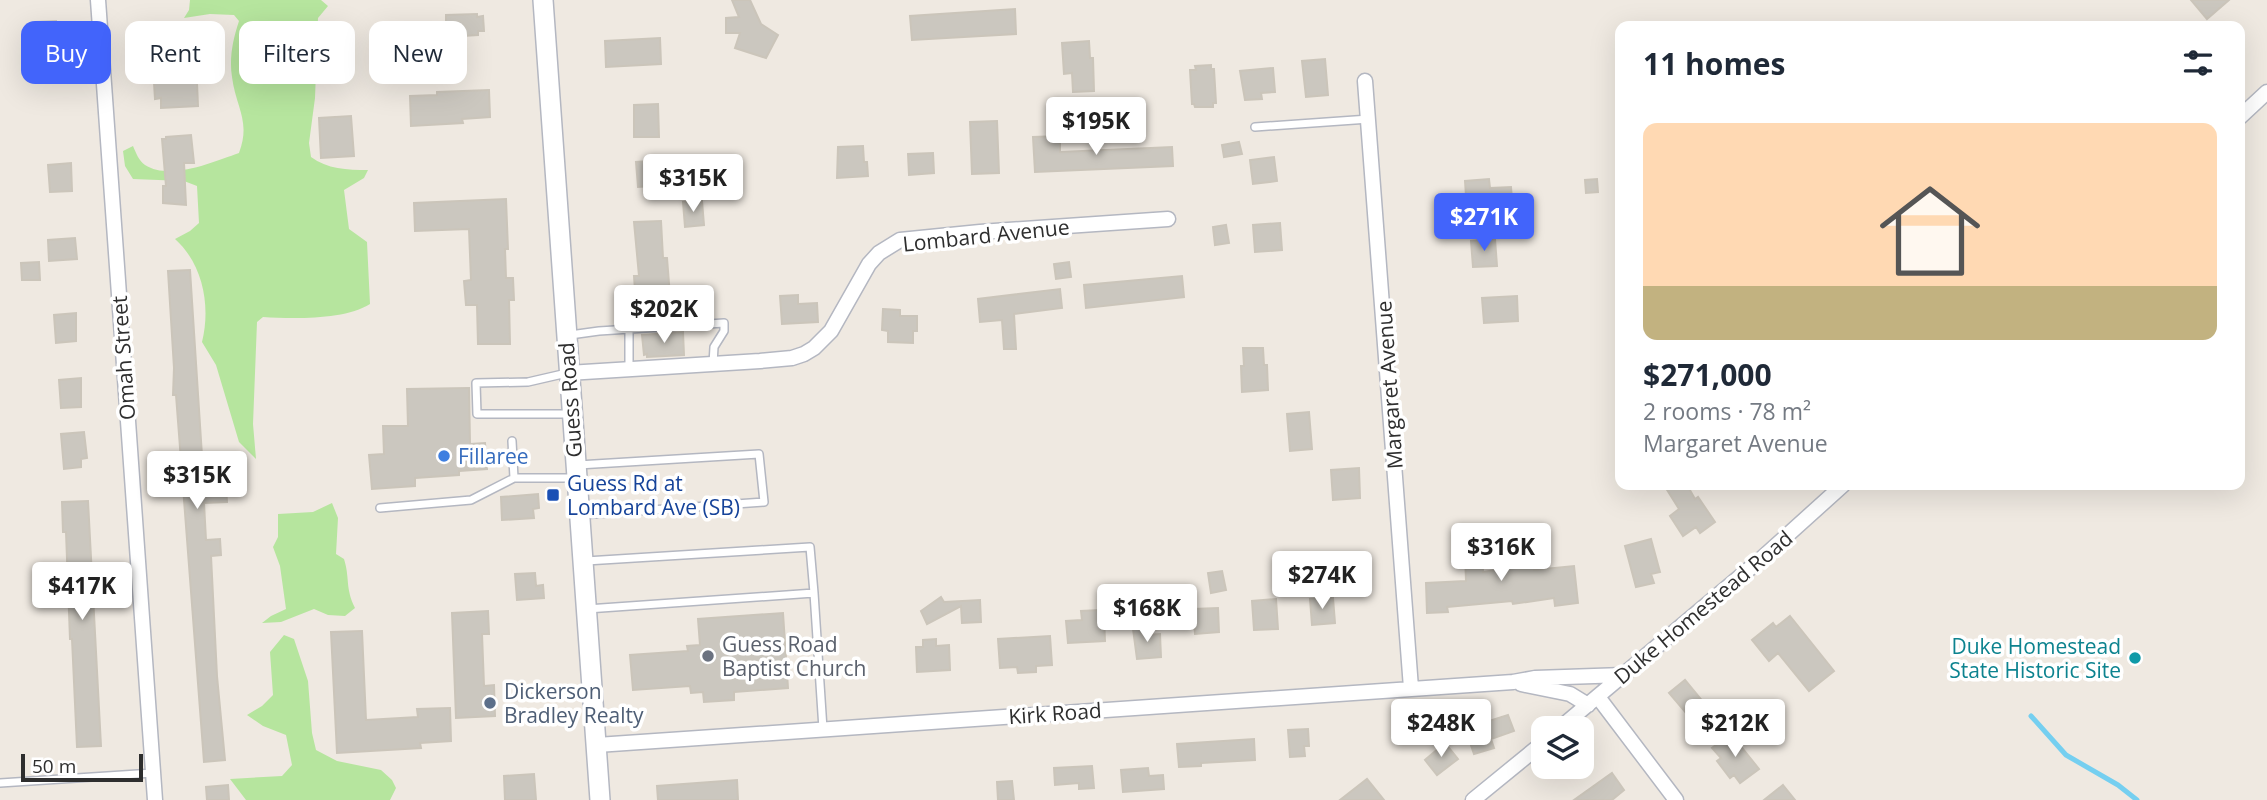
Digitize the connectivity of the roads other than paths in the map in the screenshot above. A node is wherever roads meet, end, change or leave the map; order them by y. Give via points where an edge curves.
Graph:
1 (98, 0) edge
2 (542, 0) edge
3 (1366, 82) dead end
4 (2266, 94) edge
5 (2245, 113) edge
6 (1368, 119) junction
7 (1255, 127) dead end
8 (1168, 219) dead end
9 (629, 330) junction
10 (566, 335) junction
11 (713, 364) junction
12 (629, 369) junction
13 (568, 373) junction
14 (571, 414) junction
15 (512, 441) dead end
16 (576, 472) junction
17 (514, 478) junction
18 (1837, 490) edge
19 (380, 508) dead end
20 (579, 515) junction
21 (582, 561) junction
22 (814, 593) junction
23 (586, 609) junction
24 (1624, 675) junction
25 (1513, 682) junction
26 (1411, 688) junction
27 (1593, 701) junction
28 (1575, 716) edge
29 (823, 729) junction
30 (597, 744) junction
31 (1531, 753) edge
32 (153, 773) junction
33 (0, 783) edge
34 (155, 800) edge
35 (600, 800) edge
36 (1473, 800) edge
37 (1676, 800) edge

1 - 32 street, Omah Street
2 - 10 main road, Guess Road
3 - 6 street, Margaret Avenue
4 - 5 street
6 - 7 lane
6 - 26 street, Margaret Avenue
8 - 11 street, Lombard Avenue via 900,240 874,259 831,331 814,348 792,358
9 - 10 lane
9 - 11 lane via 724,323
9 - 12 lane
10 - 13 main road, Guess Road
11 - 12 street, Lombard Avenue
12 - 13 street, Lombard Avenue
13 - 14 main road, Guess Road
13 - 14 lane via 528,382 476,383 477,414
14 - 16 main road, Guess Road
15 - 17 lane
16 - 17 lane
16 - 20 main road, Guess Road
16 - 20 lane via 759,454 764,502
17 - 19 lane via 471,500
18 - 24 street, Duke Homestead Road
20 - 21 main road, Guess Road
21 - 22 lane via 810,547
21 - 23 main road, Guess Road
22 - 23 lane
22 - 29 lane
23 - 30 main road, Guess Road
24 - 25 street, Kirk Road
24 - 27 street, Duke Homestead Road
25 - 26 street, Kirk Road
25 - 27 street, Kirk Road
26 - 29 street, Kirk Road
27 - 28 street, Duke Homestead Road
27 - 37 street
29 - 30 street, Kirk Road
30 - 35 main road, Guess Road
31 - 36 street
32 - 33 lane
32 - 34 street, Omah Street

